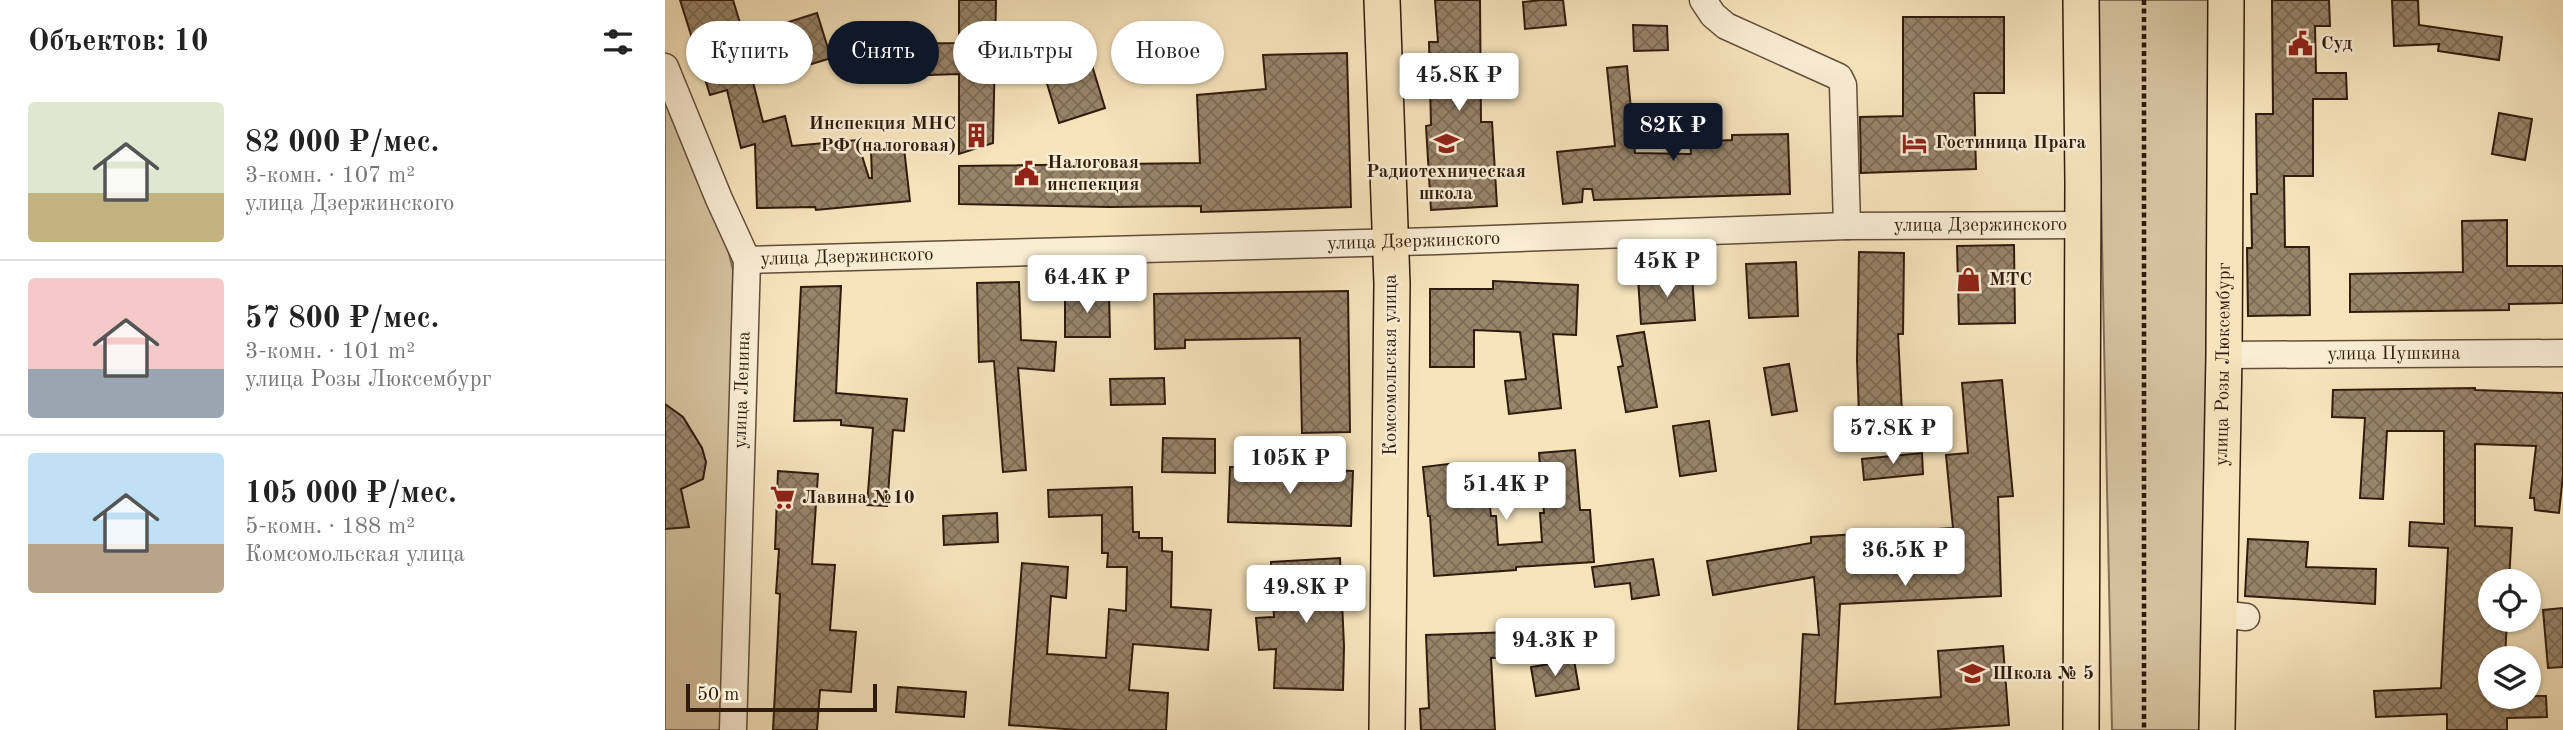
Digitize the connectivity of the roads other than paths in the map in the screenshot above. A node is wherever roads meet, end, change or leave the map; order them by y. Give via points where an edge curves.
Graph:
1 (1382, 0) edge
2 (1703, 0) edge
3 (2081, 0) edge
4 (2227, 0) edge
5 (665, 67) edge
6 (2082, 225) junction
7 (1847, 226) junction
8 (1392, 243) junction
9 (747, 260) junction
10 (2563, 353) edge
11 (2224, 355) junction
12 (733, 730) edge
13 (1387, 730) edge
14 (2081, 730) edge
15 (2217, 730) edge

1 - 8 main road, Комсомольская улица
2 - 7 street via 1726,26 1839,77 1843,86
3 - 6 main road
4 - 11 main road, улица Розы Люксембург
5 - 9 street, улица Ленина
6 - 7 street, улица Дзержинского
6 - 14 main road
7 - 8 street, улица Дзержинского
8 - 9 street, улица Дзержинского
8 - 13 main road, Комсомольская улица
9 - 12 street, улица Ленина
10 - 11 street, улица Пушкина
11 - 15 main road, улица Розы Люксембург via 2233,616

